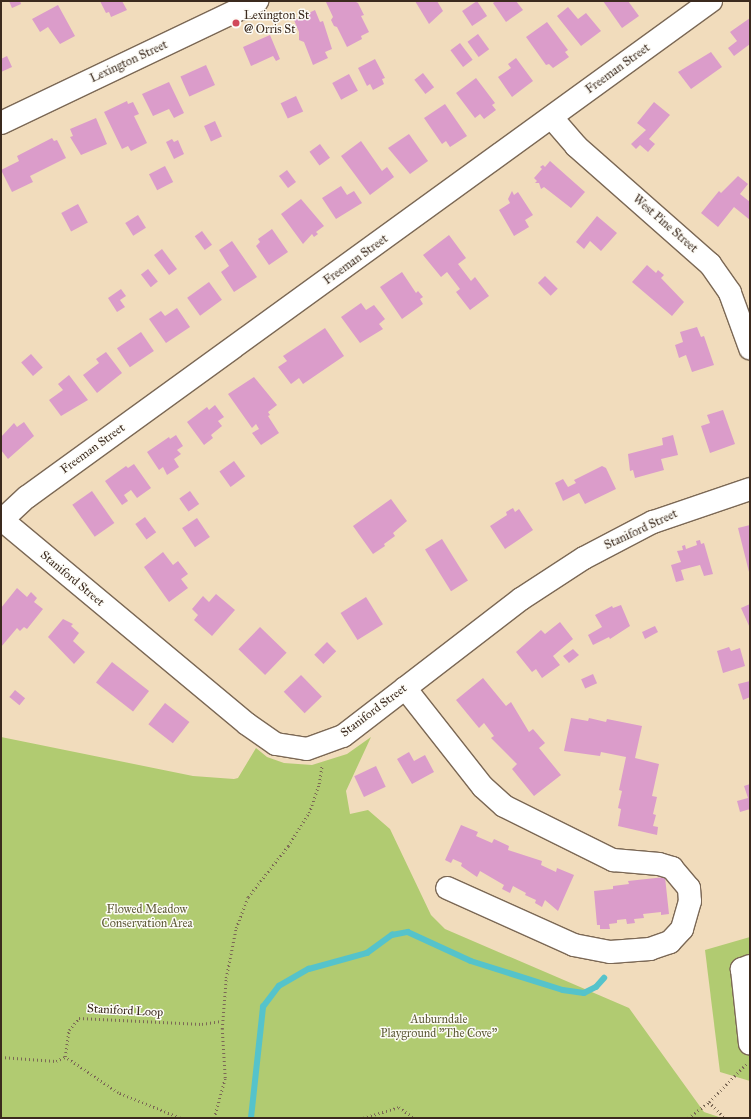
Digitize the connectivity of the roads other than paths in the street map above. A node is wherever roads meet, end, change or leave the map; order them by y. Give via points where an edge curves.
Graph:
1 (711, 1) edge
2 (250, 2) edge
3 (552, 118) junction
4 (1, 123) edge
5 (750, 348) edge
6 (750, 489) edge
7 (2, 520) edge
8 (405, 688) junction
9 (447, 888) dead end
10 (750, 966) edge
11 (750, 1044) edge

1 - 3 street, Freeman Street
2 - 4 street, Lexington Street
3 - 5 street, West Pine Street via 576,146 710,264 730,293
3 - 7 street, Freeman Street via 27,497
6 - 8 street, Staniford Street via 653,522 584,558 516,603
7 - 8 street, Staniford Street via 267,738 297,749 325,744 348,732
8 - 9 street via 484,787 504,806 613,860 659,864 672,868 689,888 690,902 682,929 670,942 650,949 610,952 574,944
10 - 11 street via 742,968

